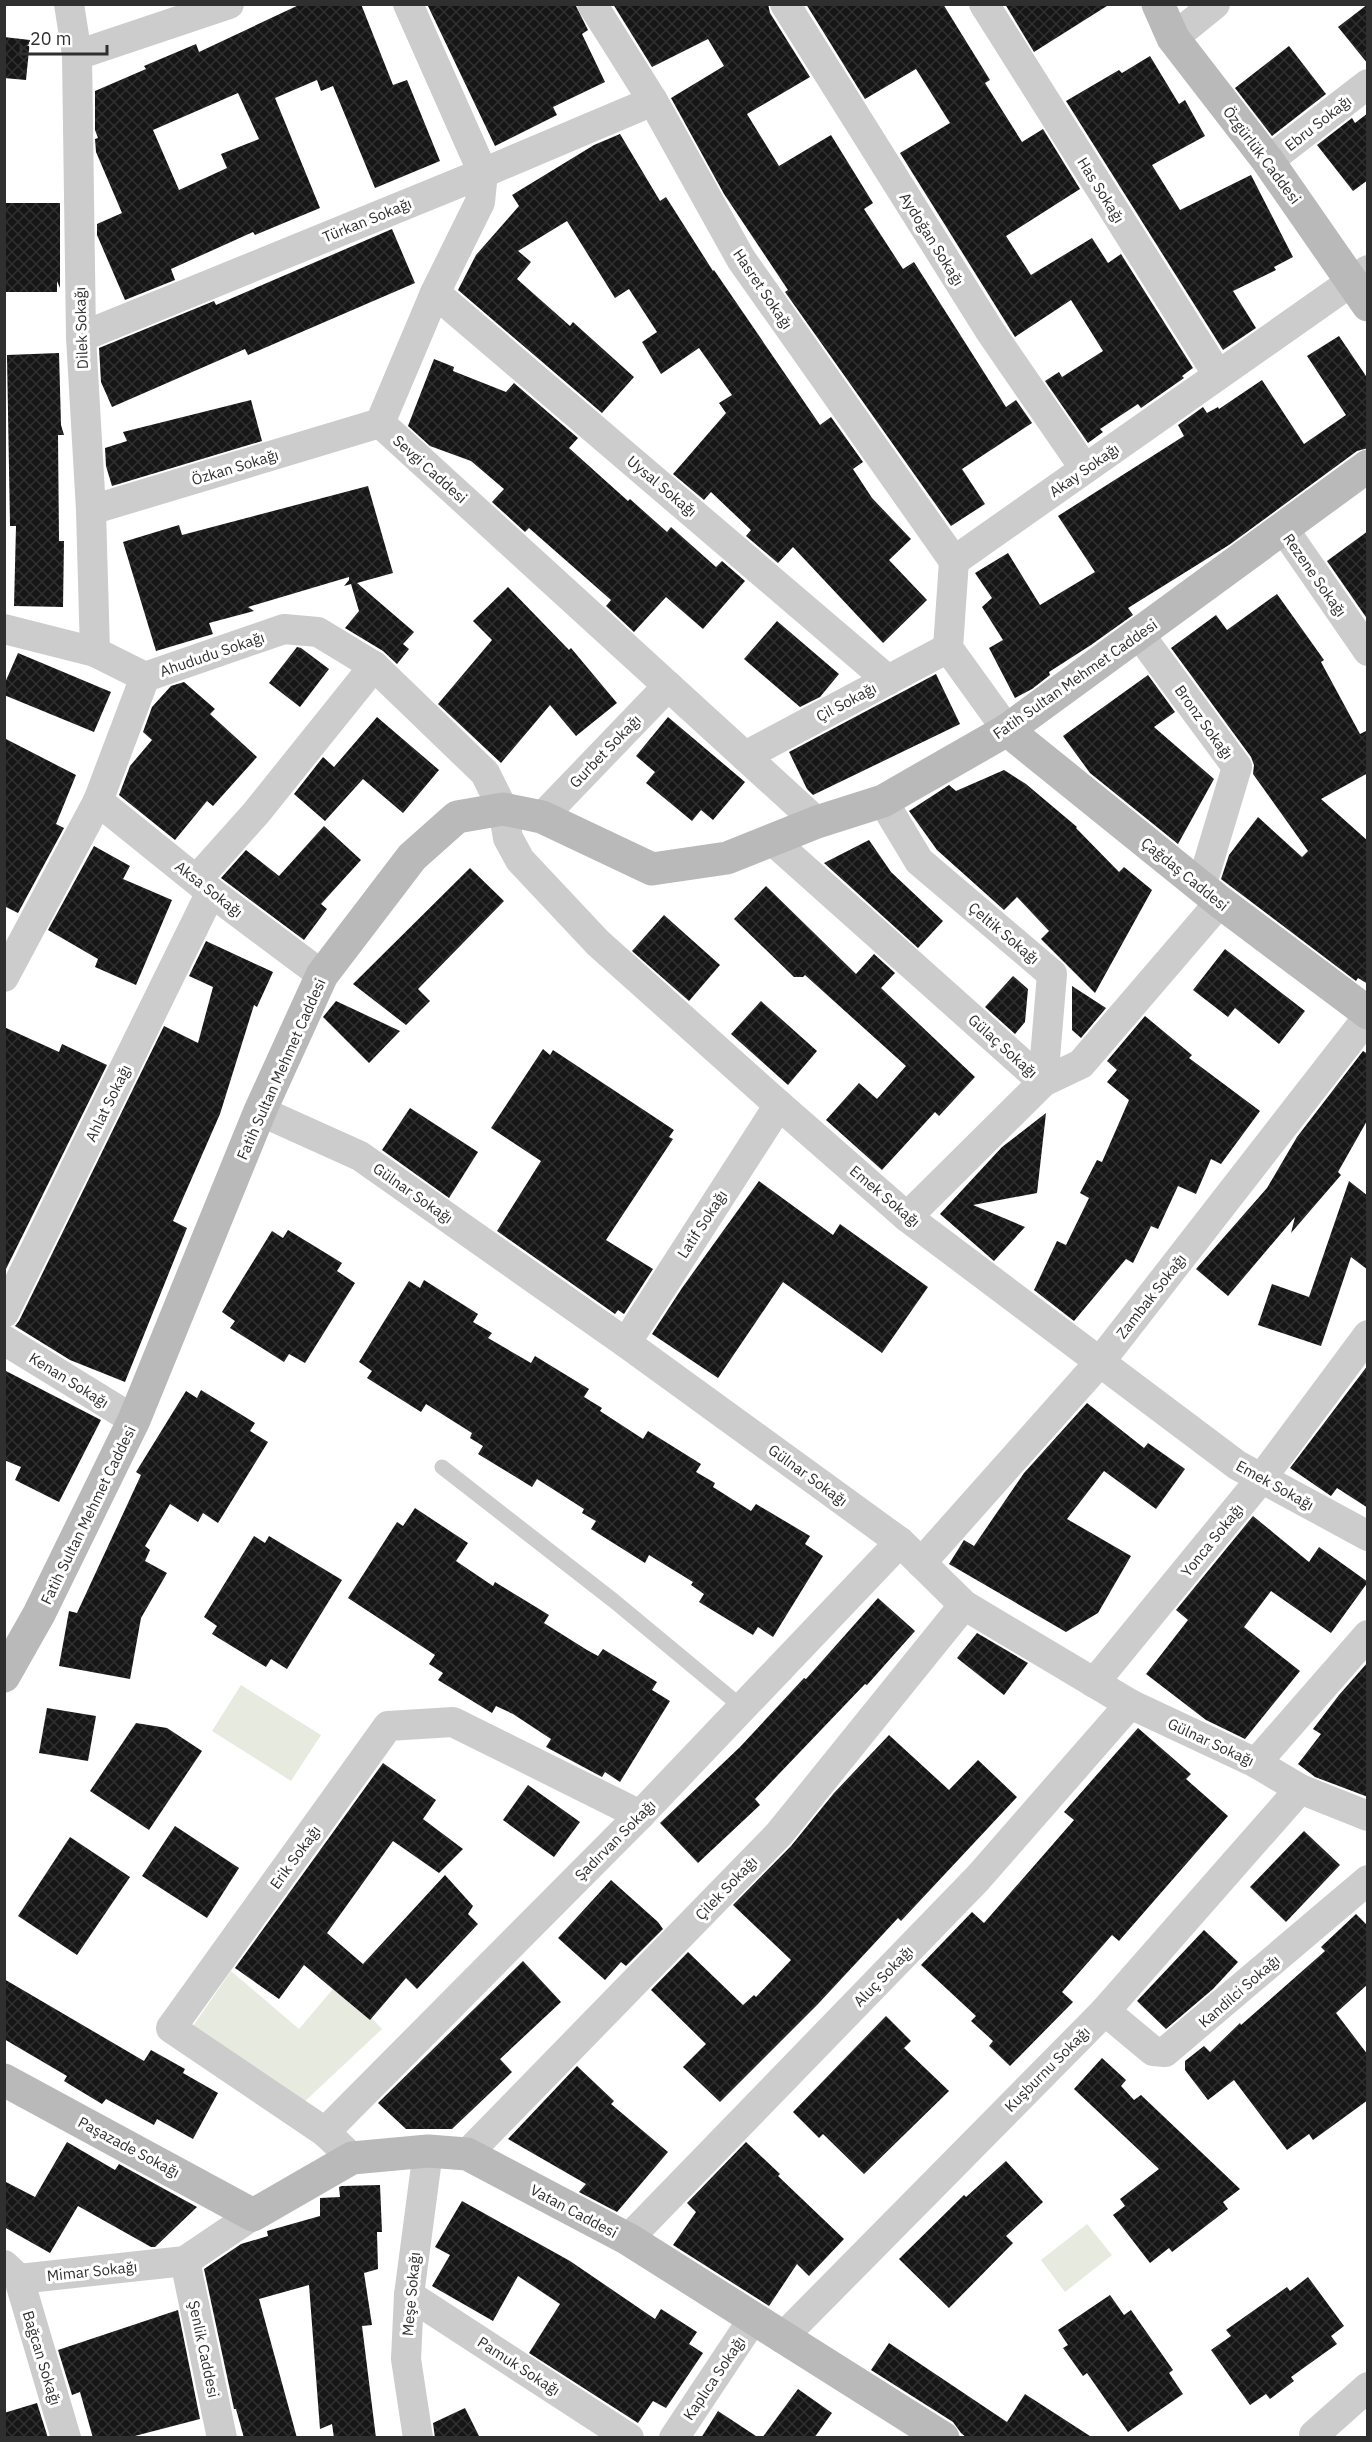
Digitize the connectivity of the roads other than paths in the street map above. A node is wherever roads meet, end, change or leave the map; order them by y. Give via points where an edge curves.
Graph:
1 (69, 4) edge
2 (229, 4) edge
3 (408, 4) edge
4 (592, 4) edge
5 (785, 4) edge
6 (984, 4) edge
7 (1158, 4) edge
8 (1215, 4) edge
9 (1173, 38) junction
10 (77, 55) junction
11 (1368, 84) edge
12 (653, 100) junction
13 (1268, 161) junction
14 (483, 173) junction
15 (1362, 285) edge
16 (435, 293) junction
17 (81, 338) junction
18 (1218, 375) junction
19 (380, 423) junction
20 (1368, 466) edge
21 (1085, 469) junction
22 (91, 510) junction
23 (1283, 528) junction
24 (954, 561) junction
25 (4, 629) edge
26 (1138, 634) junction
27 (948, 648) junction
28 (1368, 651) edge
29 (95, 652) junction
30 (374, 666) junction
31 (145, 677) junction
32 (888, 680) junction
33 (668, 686) junction
34 (1006, 730) junction
35 (745, 756) junction
36 (486, 773) joint
37 (98, 801) junction
38 (883, 801) junction
39 (503, 809) junction
40 (542, 817) junction
41 (817, 822) junction
42 (772, 840) junction
43 (204, 886) junction
44 (1210, 895) junction
45 (322, 975) junction
46 (4, 977) edge
47 (1368, 1015) edge
48 (1043, 1082) junction
49 (779, 1105) junction
50 (260, 1111) junction
51 (907, 1216) junction
52 (4, 1313) edge
53 (1368, 1335) edge
54 (4, 1340) edge
55 (626, 1343) junction
56 (1099, 1363) junction
57 (134, 1420) junction
58 (442, 1467) dead end
59 (1261, 1479) junction
60 (1368, 1536) edge
61 (911, 1552) junction
62 (964, 1605) junction
63 (1368, 1635) edge
64 (4, 1676) edge
65 (1094, 1683) junction
66 (1130, 1704) junction
67 (742, 1708) junction
68 (1256, 1763) junction
69 (1300, 1789) junction
70 (640, 1815) junction
71 (1368, 1816) edge
72 (1368, 1880) edge
73 (1105, 2011) junction
74 (4, 2080) edge
75 (325, 2132) junction
76 (428, 2151) junction
77 (467, 2154) junction
78 (352, 2158) junction
79 (253, 2215) junction
80 (628, 2239) junction
81 (185, 2261) junction
82 (12, 2272) edge
83 (409, 2295) junction
84 (753, 2319) junction
85 (782, 2338) junction
86 (1368, 2387) edge
87 (66, 2438) edge
88 (222, 2438) edge
89 (418, 2438) edge
90 (629, 2438) edge
91 (674, 2438) edge
92 (943, 2438) edge
93 (1317, 2438) edge

1 - 10 street, Dilek Sokağı
2 - 10 street
3 - 14 street
4 - 12 street, Hasret Sokağı
5 - 21 street, Aydoğan Sokağı via 990,332
6 - 18 street, Has Sokağı
7 - 9 street, Özgürlük Caddesi
8 - 9 street
9 - 13 street, Özgürlük Caddesi
10 - 17 street, Dilek Sokağı
11 - 13 street, Ebru Sokağı
12 - 14 street, Türkan Sokağı
12 - 24 street, Hasret Sokağı via 741,259
13 - 15 street, Özgürlük Caddesi
14 - 16 street, Sevgi Caddesi via 480,202
14 - 17 street, Türkan Sokağı
15 - 18 street, Akay Sokağı
16 - 19 street, Sevgi Caddesi
16 - 32 street, Uysal Sokağı
17 - 22 street, Dilek Sokağı
18 - 21 street, Akay Sokağı
19 - 22 street, Özkan Sokağı
19 - 33 street, Sevgi Caddesi
20 - 23 street, Fatih Sultan Mehmet Caddesi
21 - 24 street, Akay Sokağı
22 - 29 street, Dilek Sokağı
23 - 26 street, Fatih Sultan Mehmet Caddesi
23 - 28 street, Rezene Sokağı
24 - 27 street
25 - 29 street
26 - 34 street, Fatih Sultan Mehmet Caddesi
26 - 44 street, Bronz Sokağı via 1237,767
27 - 32 street, Çil Sokağı
27 - 34 street
29 - 31 street
30 - 31 street, Ahududu Sokağı via 318,632 284,629
30 - 36 street, Ahududu Sokağı
30 - 43 street, Ahlat Sokağı via 256,813
31 - 37 street, Ahududu Sokağı
32 - 35 street, Çil Sokağı
33 - 35 street, Sevgi Caddesi
33 - 40 street, Gurbet Sokağı
34 - 38 street, Fatih Sultan Mehmet Caddesi
34 - 44 street, Çağdaş Caddesi
35 - 41 street, Sevgi Caddesi
36 - 39 street, Emek Sokağı
37 - 43 street, Aksa Sokağı
37 - 46 street, Ahududu Sokağı
38 - 41 street, Fatih Sultan Mehmet Caddesi
38 - 48 street, Çeltik Sokağı via 919,861 1052,974
39 - 40 street, Fatih Sultan Mehmet Caddesi
39 - 45 street, Fatih Sultan Mehmet Caddesi via 457,817 412,857
39 - 49 street, Emek Sokağı via 508,838 520,860 598,943
40 - 42 street, Fatih Sultan Mehmet Caddesi via 652,869 727,858
41 - 42 street, Fatih Sultan Mehmet Caddesi
42 - 48 street, Gülaç Sokağı
43 - 45 street, Aksa Sokağı
43 - 52 street, Ahlat Sokağı
44 - 47 street, Çağdaş Caddesi
44 - 48 street, Gülaç Sokağı via 1081,1064
45 - 50 street, Fatih Sultan Mehmet Caddesi
47 - 56 street, Zambak Sokağı
48 - 51 street
49 - 51 street, Emek Sokağı
49 - 55 street, Latif Sokağı
50 - 55 street, Gülnar Sokağı via 360,1156
50 - 57 street, Fatih Sultan Mehmet Caddesi
51 - 56 street, Emek Sokağı
53 - 59 street, Yonca Sokağı
54 - 57 street, Kenan Sokağı
55 - 61 street, Gülnar Sokağı
56 - 59 street, Emek Sokağı
56 - 61 street, Zambak Sokağı
57 - 64 street, Fatih Sultan Mehmet Caddesi via 39,1614
58 - 67 lane via 614,1601
59 - 60 street, Emek Sokağı
59 - 65 street, Yonca Sokağı
61 - 62 street, Gülnar Sokağı
61 - 67 street, Şadırvan Sokağı
62 - 65 street, Gülnar Sokağı
62 - 77 street, Çilek Sokağı via 778,1834
63 - 68 street
65 - 66 street, Gülnar Sokağı
66 - 68 street, Gülnar Sokağı
66 - 80 street, Aluç Sokağı via 978,1878
67 - 70 street, Şadırvan Sokağı
68 - 69 street, Gülnar Sokağı
69 - 71 street, Gülnar Sokağı
69 - 73 street, Kuşburnu Sokağı
70 - 75 street, Şadırvan Sokağı
70 - 75 street, Erik Sokağı via 453,1722 388,1726 171,2028
72 - 73 street, Kandilci Sokağı via 1165,2052 1153,2051
73 - 85 street, Kuşburnu Sokağı
74 - 79 street, Paşazade Sokağı
75 - 78 street, Erik Sokağı
76 - 77 street, Vatan Caddesi
76 - 78 street, Vatan Caddesi
76 - 83 street, Meşe Sokağı
77 - 80 street, Vatan Caddesi
78 - 79 street, Vatan Caddesi
79 - 81 street, Vatan Caddesi
80 - 84 street, Vatan Caddesi
81 - 82 street, Mimar Sokağı
81 - 88 street, Şenlik Caddesi
82 - 87 street, Bağcan Sokağı
83 - 89 street, Meşe Sokağı via 406,2359
83 - 90 street, Pamuk Sokağı
84 - 85 street, Vatan Caddesi
84 - 91 street, Kaplıca Sokağı
85 - 92 street, Vatan Caddesi
86 - 93 street via 1314,2435

